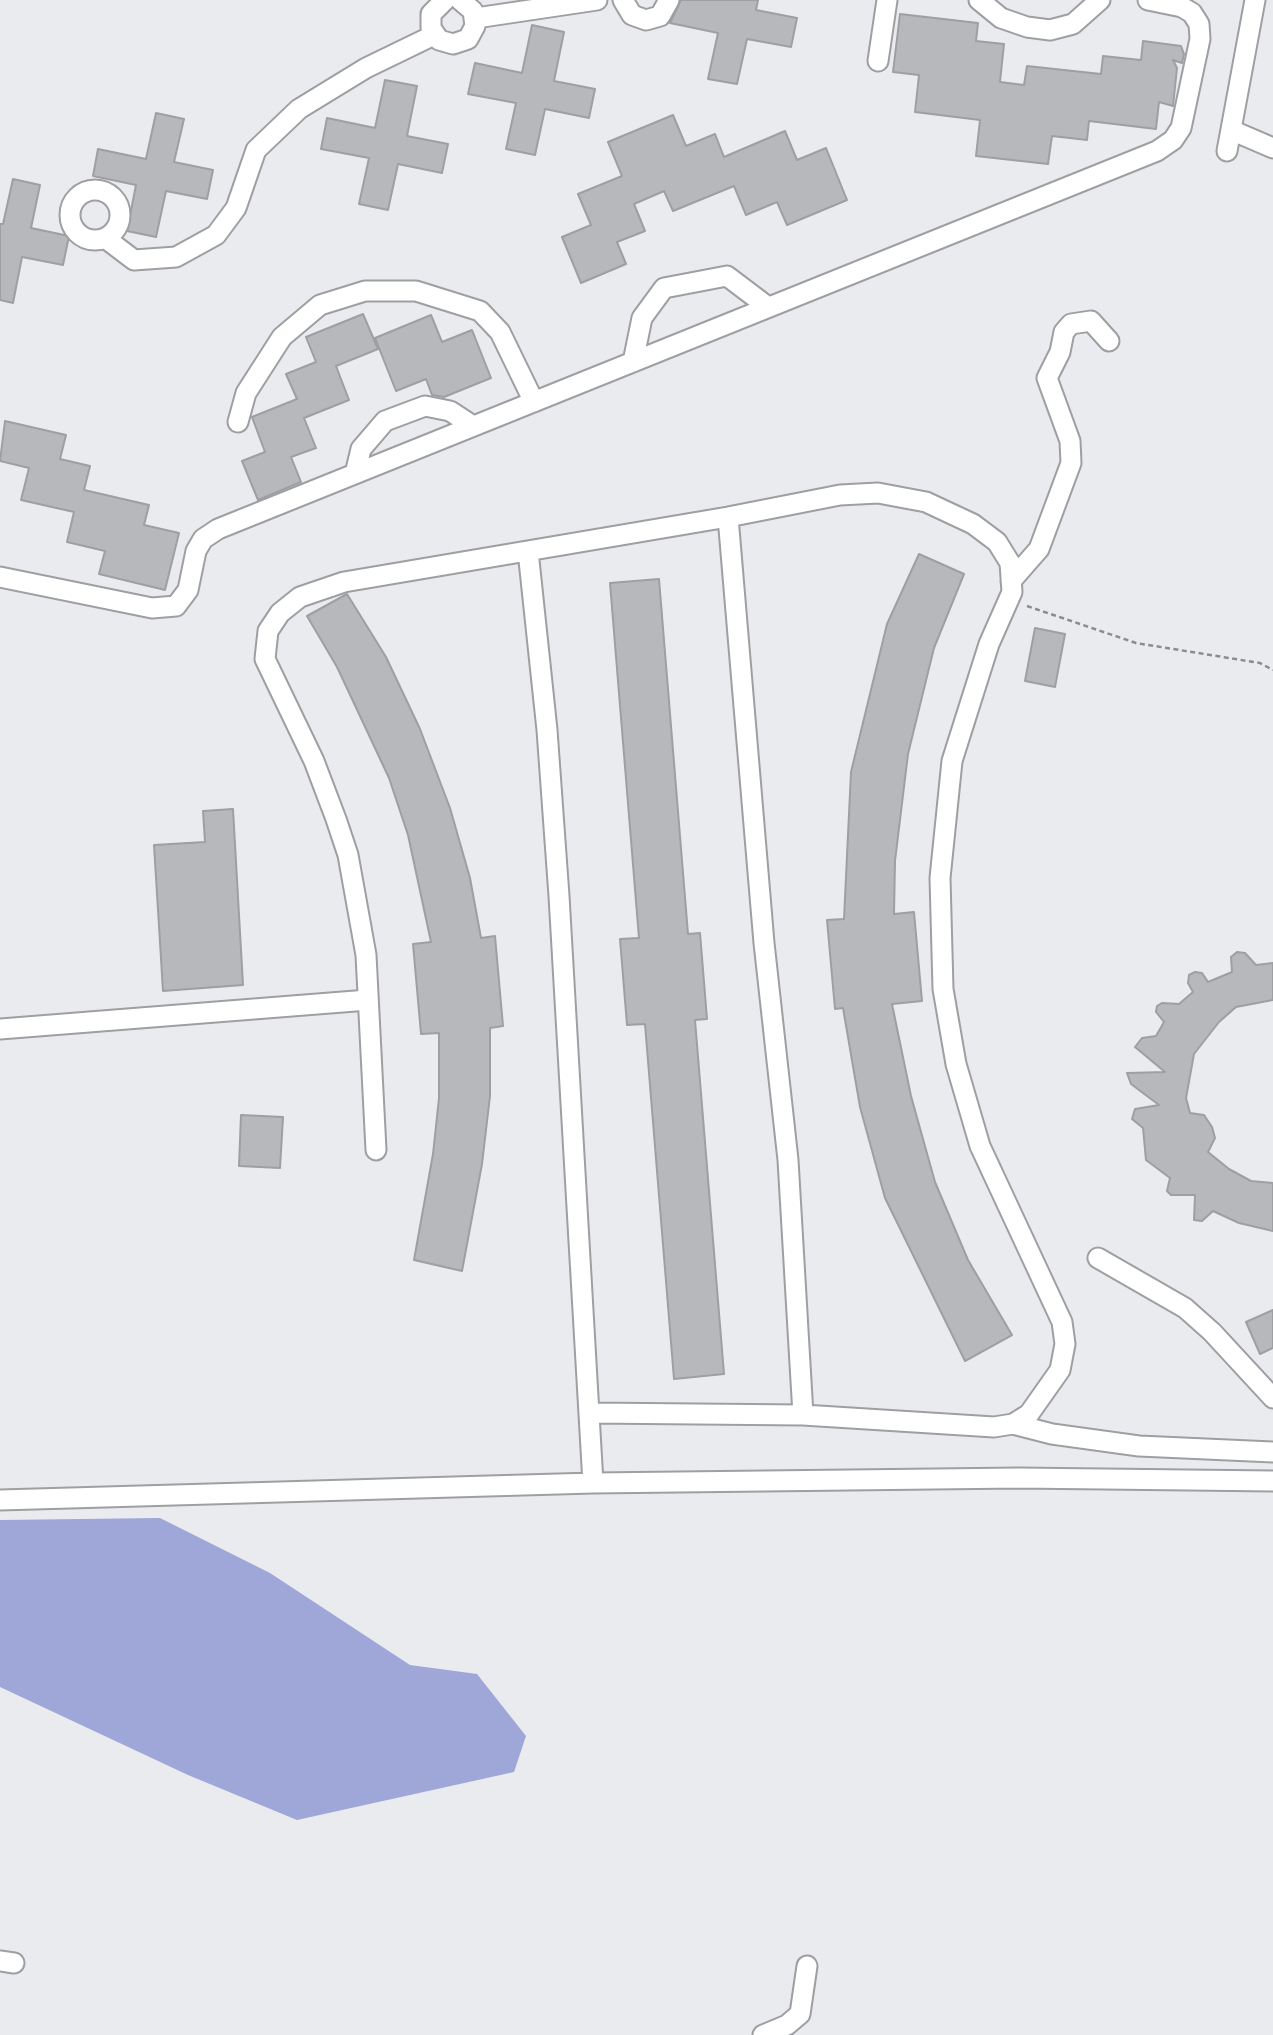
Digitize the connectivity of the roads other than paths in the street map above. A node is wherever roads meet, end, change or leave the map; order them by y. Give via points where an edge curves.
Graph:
1 (446, 0) edge
2 (461, 0) edge
3 (597, 0) edge
4 (623, 0) edge
5 (669, 0) edge
6 (887, 0) edge
7 (979, 0) edge
8 (1100, 0) edge
9 (1148, 0) edge
10 (1255, 0) edge
11 (476, 18) junction
12 (434, 34) junction
13 (877, 61) dead end
14 (1231, 130) junction
15 (1273, 148) edge
16 (1227, 151) dead end
17 (105, 237) dead end
18 (768, 307) junction
19 (1109, 341) dead end
20 (633, 362) junction
21 (534, 402) junction
22 (238, 422) dead end
23 (473, 426) junction
24 (355, 474) junction
25 (729, 517) junction
26 (528, 551) junction
27 (0, 577) edge
28 (1011, 587) junction
29 (369, 1000) junction
30 (0, 1029) edge
31 (376, 1150) dead end
32 (1098, 1258) dead end
33 (1273, 1398) edge
34 (591, 1413) junction
35 (803, 1415) junction
36 (1013, 1424) junction
37 (1273, 1452) edge
38 (1273, 1481) edge
39 (593, 1483) junction
40 (0, 1500) edge
41 (807, 1966) dead end
42 (763, 2035) edge

1 - 12 street via 432,14
2 - 11 street
3 - 11 street
4 - 5 street via 632,15 646,20 660,16
6 - 13 street
7 - 8 street via 1001,18 1050,30 1073,24
9 - 18 street via 1182,7 1199,24 1200,39 1181,128 1173,140 1157,151
10 - 14 street
11 - 12 street via 472,33 461,43 446,43
12 - 17 street via 299,109 256,150 236,208 216,235 176,257 134,260
14 - 15 street
14 - 16 street
18 - 20 street
18 - 20 street via 727,276 664,288 642,318
19 - 28 street via 1091,321 1071,324 1064,332 1047,378 1070,441 1070,463 1039,548
20 - 21 street
21 - 22 street via 500,332 480,311 416,292 365,291 320,305 282,337 246,393
21 - 23 street
23 - 24 street
23 - 24 street via 450,411 425,406 385,421 360,449
24 - 27 street via 203,539 188,590 176,606 152,608
25 - 26 street
25 - 28 street via 840,495 904,495 973,524 997,542 1010,563
25 - 35 street via 764,943 788,1160
26 - 29 street via 344,582 300,597 280,613 268,631 265,659 271,677 314,761 348,855
26 - 34 street via 548,744
28 - 36 street via 952,761 940,878 943,989 956,1064 980,1146 1062,1322 1065,1344 1060,1370 1029,1414
29 - 30 street
29 - 31 street
32 - 33 street via 1185,1308
34 - 35 street
34 - 39 street
35 - 36 street via 994,1427
36 - 37 street via 1139,1446
38 - 39 street via 1019,1478
39 - 40 street
41 - 42 street via 800,2014 788,2025

